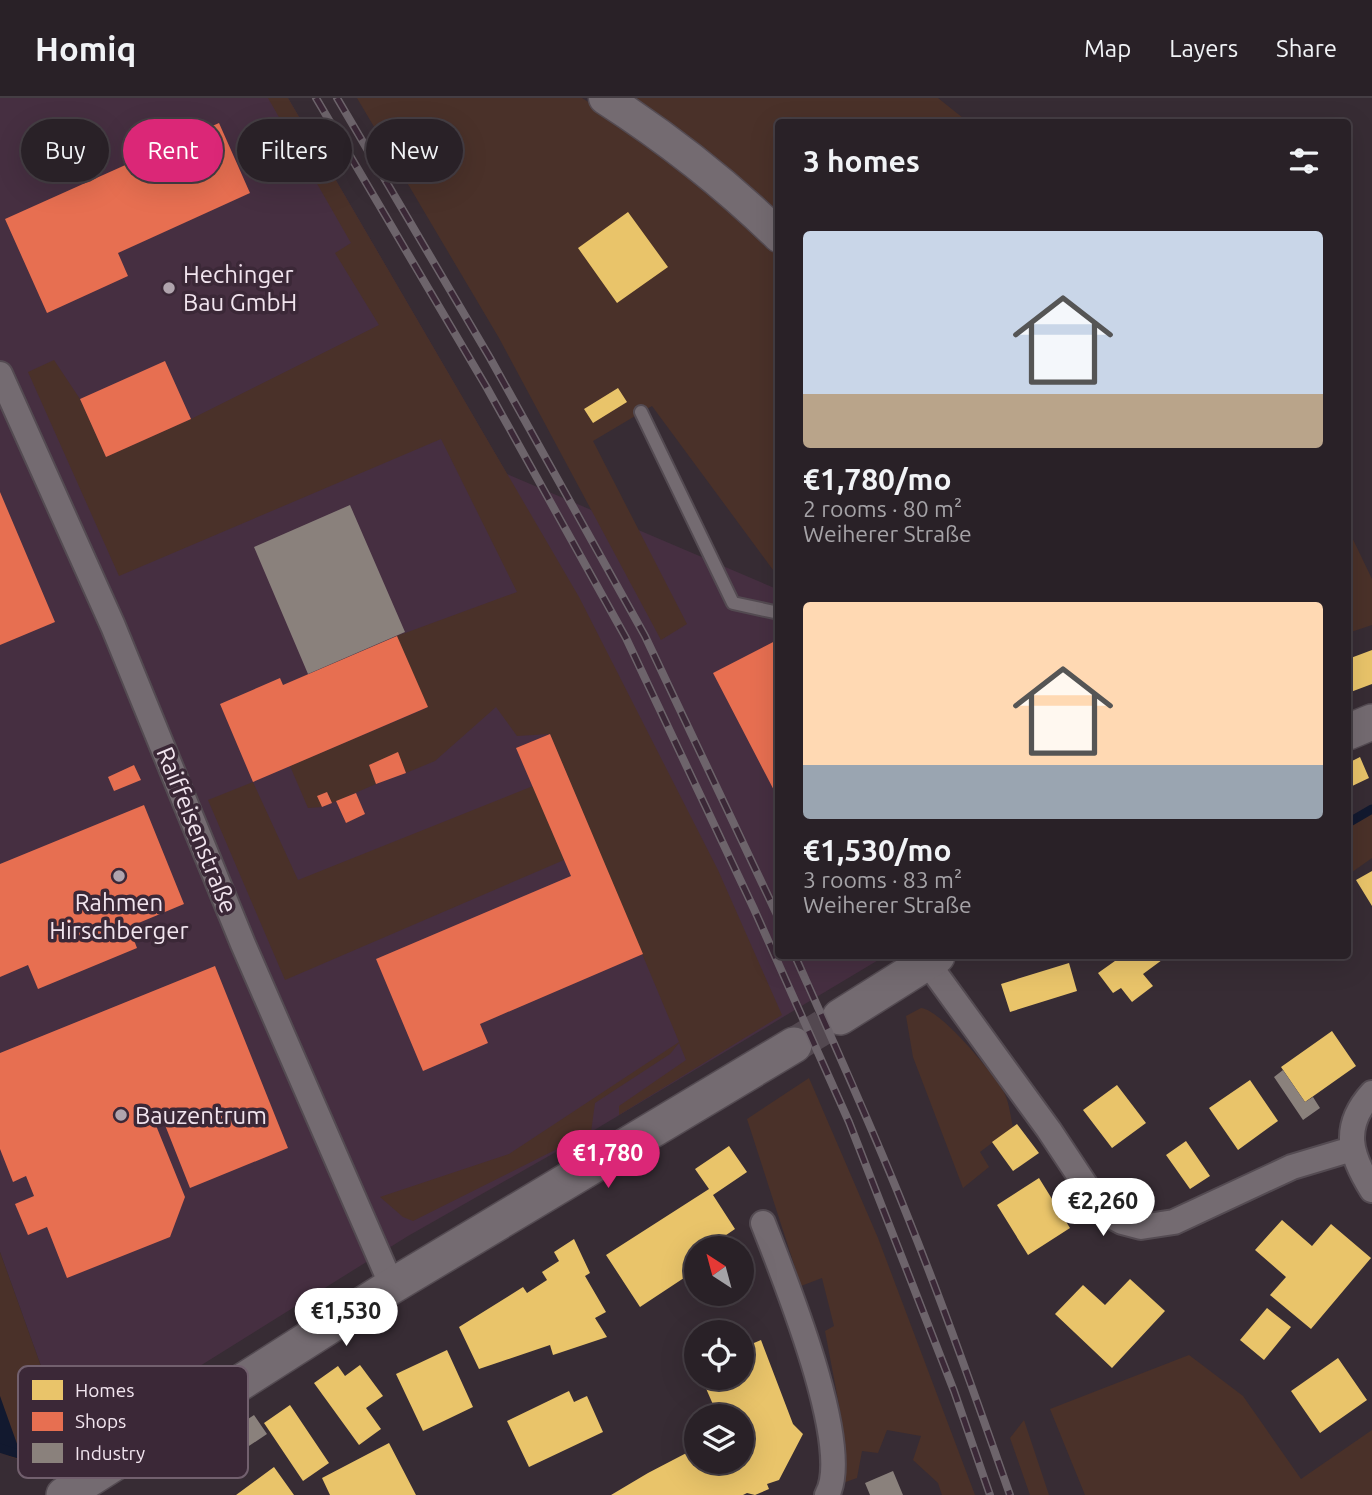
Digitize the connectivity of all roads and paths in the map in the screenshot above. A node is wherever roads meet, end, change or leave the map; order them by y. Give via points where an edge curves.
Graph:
1 (605, 98) edge
2 (775, 232) edge
3 (0, 374) edge
4 (641, 412) dead end
5 (775, 613) edge
6 (1372, 722) edge
7 (1351, 731) edge
8 (932, 959) edge
9 (840, 1017) tunnel mouth
10 (794, 1045) tunnel mouth
11 (1372, 1093) edge
12 (1352, 1149) junction
13 (1372, 1191) edge
14 (763, 1223) dead end
15 (392, 1286) junction
16 (248, 1377) edge
17 (90, 1478) edge
18 (121, 1478) edge
19 (70, 1491) edge
20 (111, 1495) edge
21 (827, 1495) edge

1 - 2 street via 735,194
3 - 15 street, Raiffeisenstraße via 113,626 243,944
4 - 5 lane via 733,603
6 - 7 main road
8 - 9 main road
8 - 12 street via 1098,1204 1122,1222 1141,1227 1174,1222 1292,1167
10 - 15 main road
11 - 12 street via 1354,1119
12 - 13 street
14 - 21 street via 823,1399 832,1472
15 - 16 main road
17 - 19 main road
18 - 20 main road

